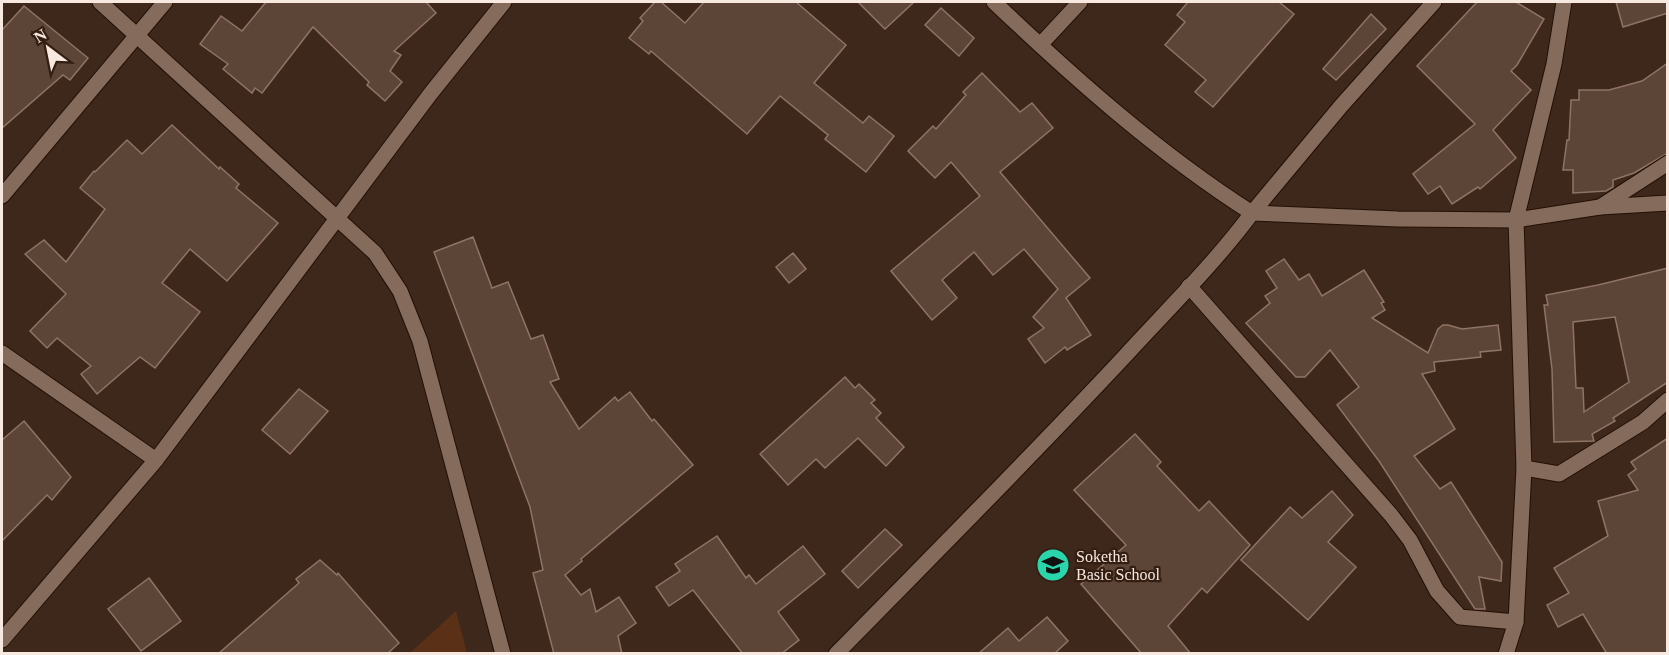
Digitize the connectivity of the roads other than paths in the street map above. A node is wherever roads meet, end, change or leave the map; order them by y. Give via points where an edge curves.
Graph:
1 (100, 2) edge
2 (165, 2) edge
3 (504, 2) edge
4 (994, 2) edge
5 (1080, 2) edge
6 (1434, 2) edge
7 (1564, 2) edge
8 (138, 34) junction
9 (1040, 45) junction
10 (1668, 164) edge
11 (2, 196) edge
12 (1668, 203) edge
13 (1600, 207) junction
14 (1252, 213) junction
15 (337, 218) junction
16 (1516, 220) junction
17 (1189, 286) junction
18 (2, 353) edge
19 (1668, 400) edge
20 (156, 460) junction
21 (1524, 468) junction
22 (1516, 622) junction
23 (2, 640) edge
24 (503, 654) edge
25 (836, 654) edge
26 (1506, 654) edge

1 - 8 street
2 - 8 street
3 - 15 street
4 - 9 street
5 - 9 street
6 - 14 street
7 - 16 street via 1554,64
8 - 11 street
8 - 15 street
9 - 14 street via 1182,166
10 - 13 street
12 - 13 street
13 - 16 street
14 - 16 street
14 - 17 street
15 - 20 street
15 - 24 street via 375,253 400,291 420,341
16 - 21 street
17 - 22 street via 1391,515 1410,540 1437,591 1460,617
17 - 25 street via 1050,437
18 - 20 street
19 - 21 street via 1643,422 1559,474
20 - 23 street
21 - 22 street
22 - 26 street

